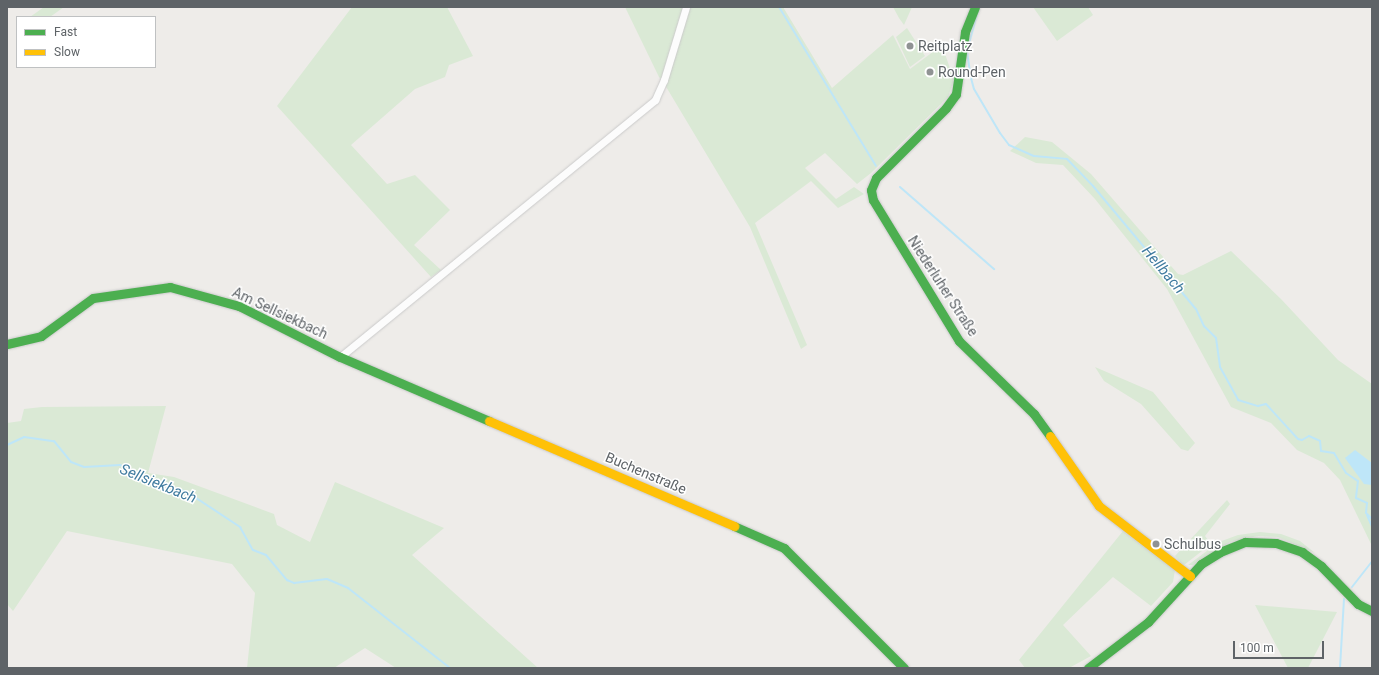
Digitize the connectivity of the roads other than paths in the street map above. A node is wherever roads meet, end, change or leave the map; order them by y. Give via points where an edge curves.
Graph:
1 (686, 7) edge
2 (975, 7) edge
3 (7, 344) edge
4 (340, 357) junction
5 (1190, 576) junction
6 (1372, 611) edge
7 (904, 668) edge
8 (1088, 668) edge

1 - 4 street via 664,80 654,100
2 - 5 street, Niederluher Straße via 962,47 956,94 946,108 876,178 871,190 873,200 959,341 1034,414 1098,506
3 - 4 street, Am Sellsiekbach via 41,336 93,298 142,288 170,287 239,306
4 - 7 street, Buchenstraße via 784,548
5 - 6 street via 1209,558 1232,546 1268,541 1285,545 1310,557 1352,598
5 - 8 street via 1148,622

